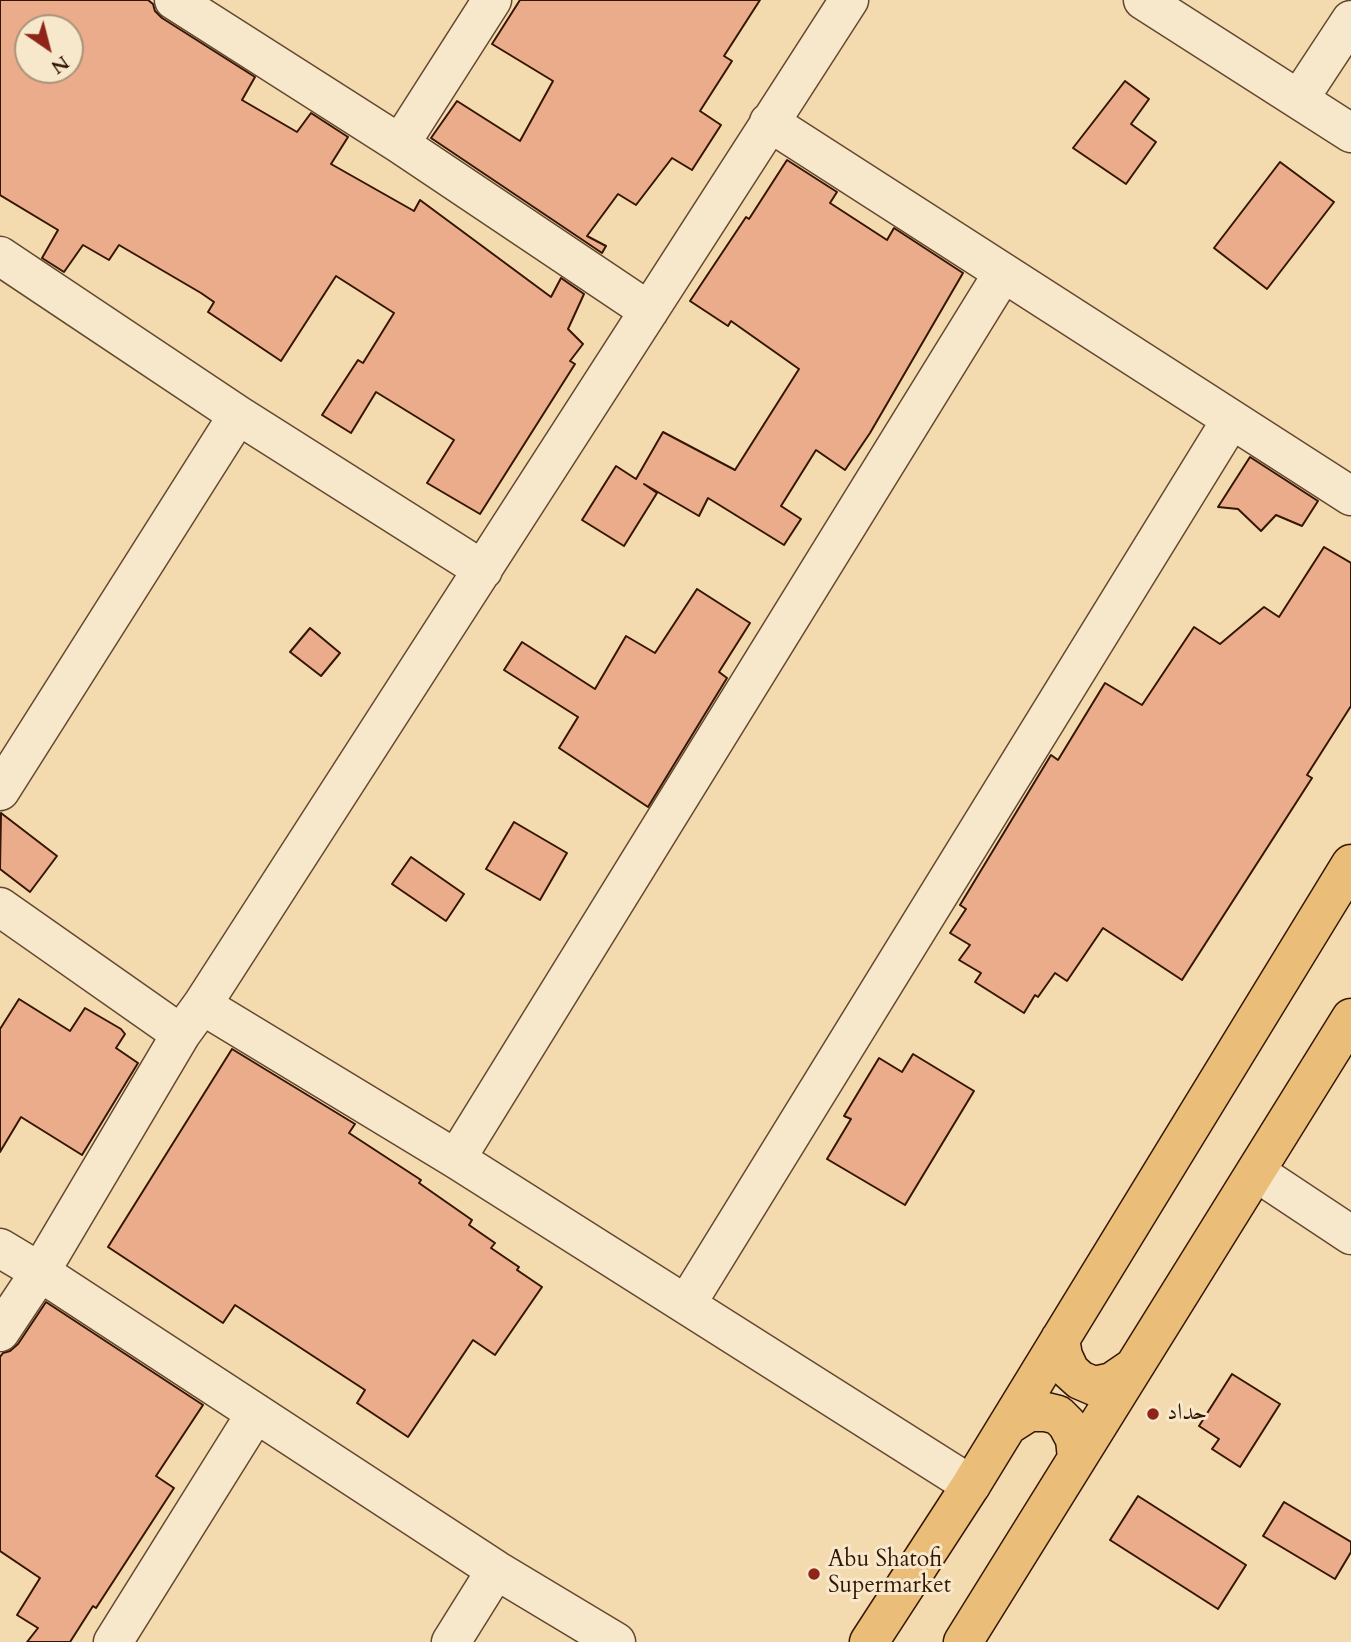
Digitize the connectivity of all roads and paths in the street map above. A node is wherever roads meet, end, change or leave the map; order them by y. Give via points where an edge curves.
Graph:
1 (174, 0) edge
2 (492, 0) edge
3 (849, 0) edge
4 (1143, 0) edge
5 (1351, 20) edge
6 (1299, 99) junction
7 (769, 122) junction
8 (1351, 133) edge
9 (400, 144) junction
10 (0, 257) edge
11 (1003, 272) junction
12 (649, 311) junction
13 (238, 415) junction
14 (1231, 419) junction
15 (1351, 496) edge
16 (483, 570) junction
17 (0, 791) edge
18 (1351, 864) edge
19 (0, 907) edge
20 (1351, 1018) edge
21 (191, 1020) junction
22 (456, 1158) junction
23 (1255, 1172) junction
24 (1351, 1235) edge
25 (0, 1248) edge
26 (40, 1272) junction
27 (687, 1303) junction
28 (0, 1332) edge
29 (1060, 1339) junction
30 (1134, 1367) junction
31 (256, 1413) junction
32 (1007, 1426) junction
33 (1077, 1458) junction
34 (971, 1485) junction
35 (496, 1570) junction
36 (113, 1642) edge
37 (451, 1642) edge
38 (616, 1642) edge
39 (869, 1642) edge
40 (963, 1642) edge

1 - 9 street
2 - 9 street
3 - 7 street
4 - 6 street
5 - 6 street
6 - 8 street
7 - 11 street
7 - 12 street
9 - 12 street
10 - 13 street
11 - 14 street
11 - 22 street
12 - 16 street
13 - 16 street
13 - 17 street
14 - 15 street
14 - 27 street
16 - 21 street
18 - 29 main road
19 - 21 street
20 - 23 main road
21 - 22 street
21 - 26 street
22 - 27 street
23 - 24 street
23 - 30 main road
25 - 26 street
26 - 28 street
26 - 31 street
27 - 34 street
29 - 30 main road via 1070,1371 1094,1386 1112,1382
29 - 32 main road
30 - 33 main road
31 - 35 street
31 - 36 street
32 - 33 main road via 1029,1412 1058,1415 1075,1439
32 - 34 main road
33 - 40 main road
34 - 39 main road
35 - 37 street
35 - 38 street

